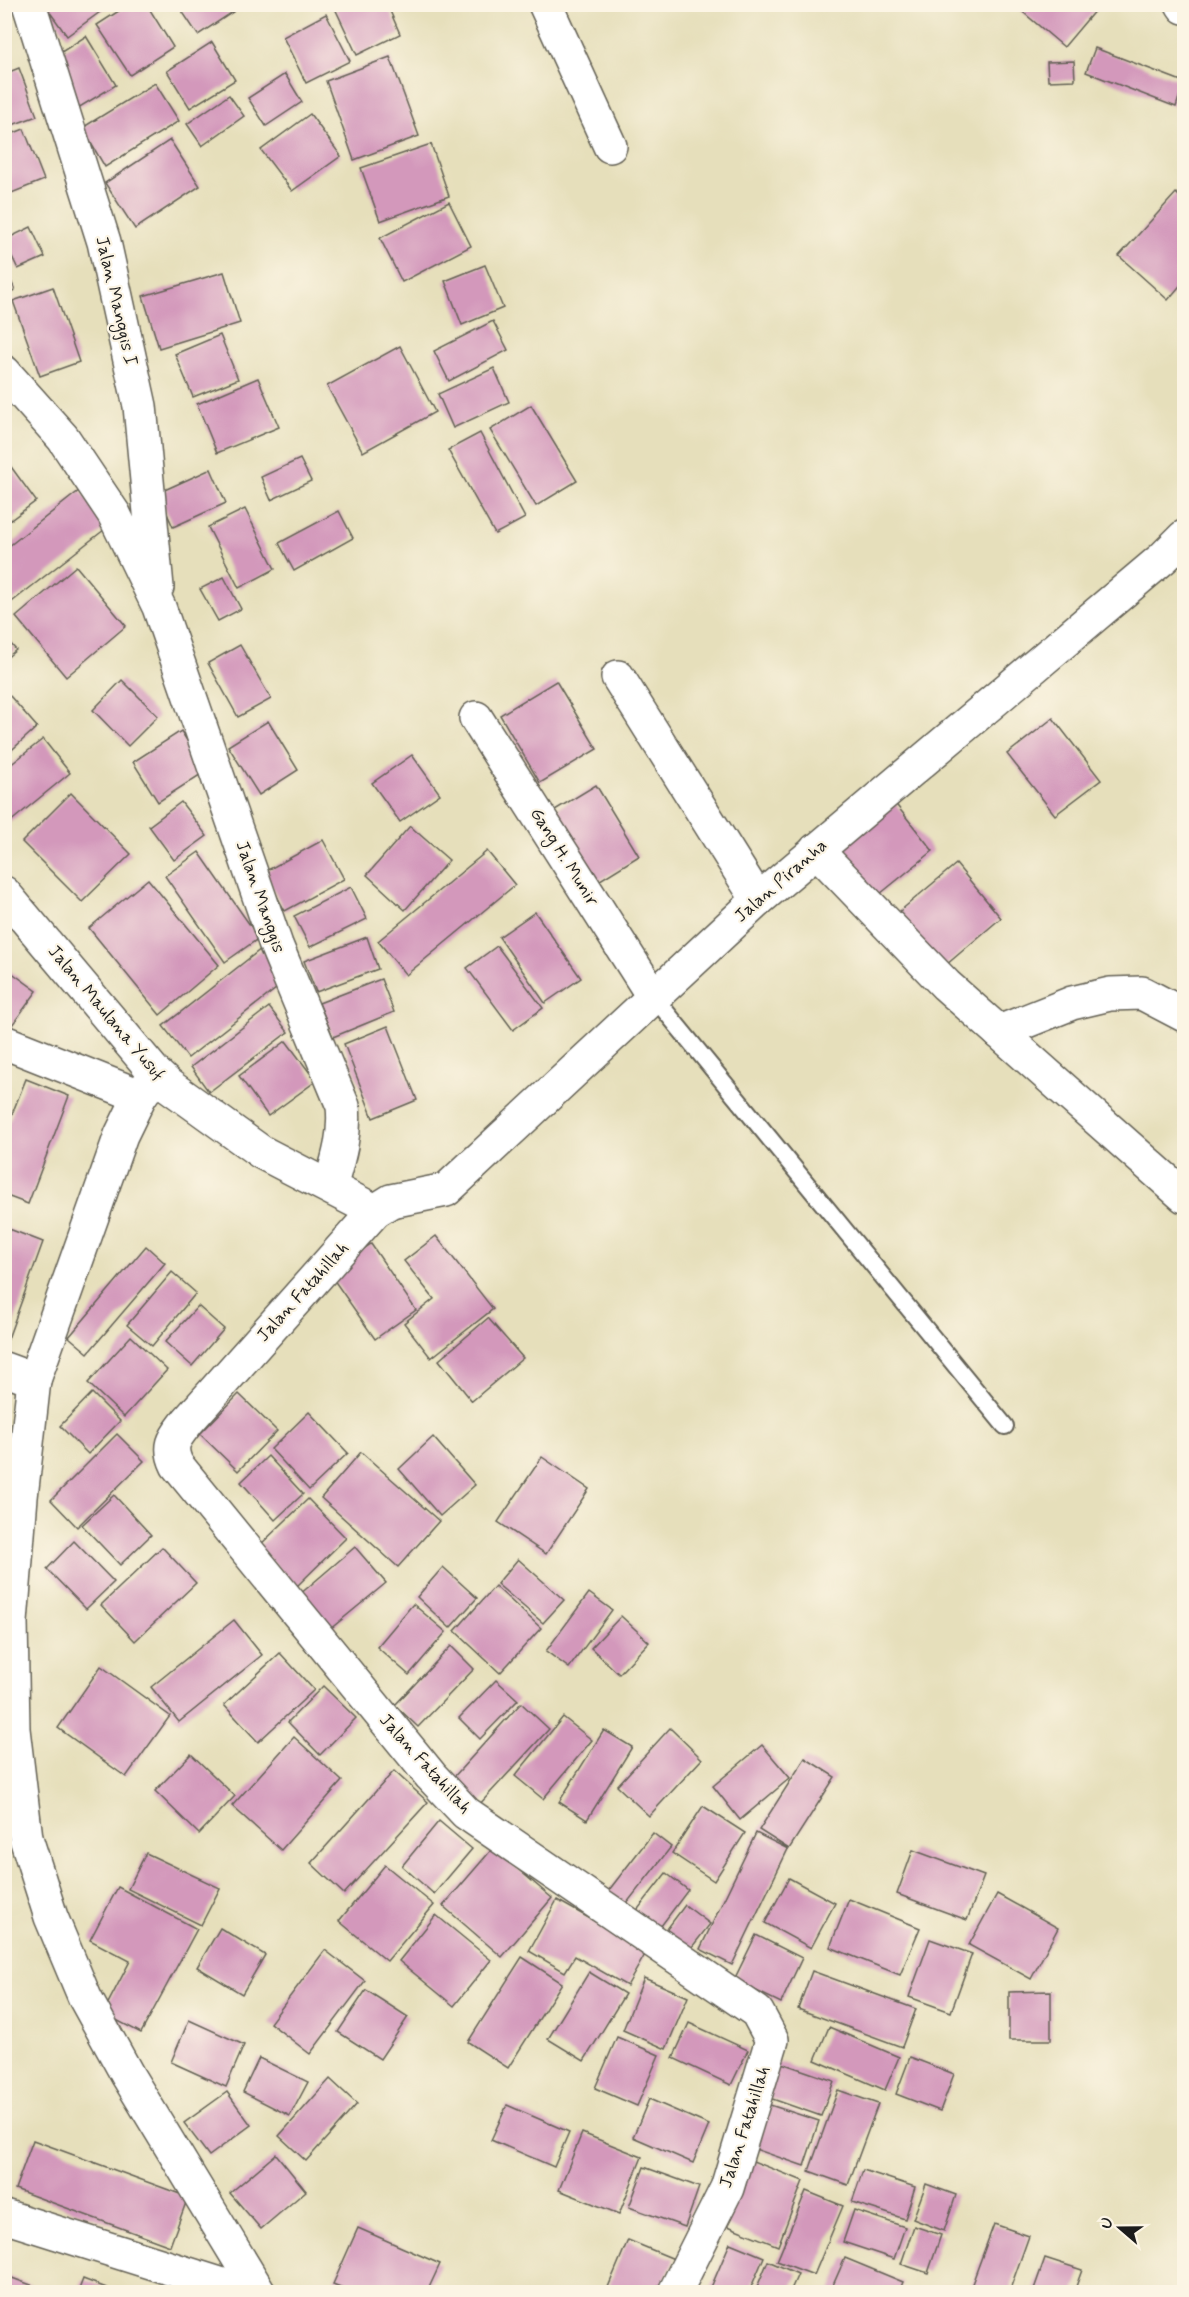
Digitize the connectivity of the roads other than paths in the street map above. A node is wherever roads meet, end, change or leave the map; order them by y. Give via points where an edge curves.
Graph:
1 (29, 4) edge
2 (545, 4) edge
3 (610, 146) dead end
4 (4, 372) edge
5 (1185, 537) edge
6 (159, 607) junction
7 (618, 677) dead end
8 (476, 718) dead end
9 (816, 850) junction
10 (4, 893) edge
11 (758, 900) junction
12 (653, 996) junction
13 (1185, 1015) edge
14 (999, 1032) junction
15 (4, 1042) edge
16 (148, 1085) junction
17 (330, 1187) junction
18 (1185, 1196) edge
19 (375, 1211) junction
20 (19, 1374) edge
21 (1005, 1426) dead end
22 (9, 1728) edge
23 (4, 2216) edge
24 (245, 2292) edge
25 (258, 2292) edge
26 (675, 2292) edge

1 - 6 street, Jalan Manggis I via 104,242 140,406
2 - 3 street
4 - 6 street via 63,438 114,514
5 - 9 street, Jalan Piranha
6 - 17 street, Jalan Manggis via 276,945 343,1106 341,1149
7 - 11 street
8 - 12 street, Gang H. Munir
9 - 11 street, Jalan Piranha
9 - 14 street via 946,985
10 - 16 street, Jalan Maulana Yusuf
11 - 12 street, Jalan Piranha
12 - 19 street, Jalan Piranha via 446,1190 391,1201
12 - 21 lane
13 - 14 street via 1142,993 1110,994 1072,1003
14 - 18 street
15 - 16 street
16 - 17 street, Jalan Maulana Yusuf via 261,1152
16 - 20 street via 122,1135
17 - 19 street, Jalan Maulana Yusuf
19 - 26 street, Jalan Fatahillah via 188,1420 173,1442 172,1454 408,1749 466,1813 757,2012 772,2040 760,2086 727,2188
20 - 22 street via 21,1497 11,1622
22 - 25 street via 26,1838 51,1917 86,1998 128,2076
23 - 24 street

